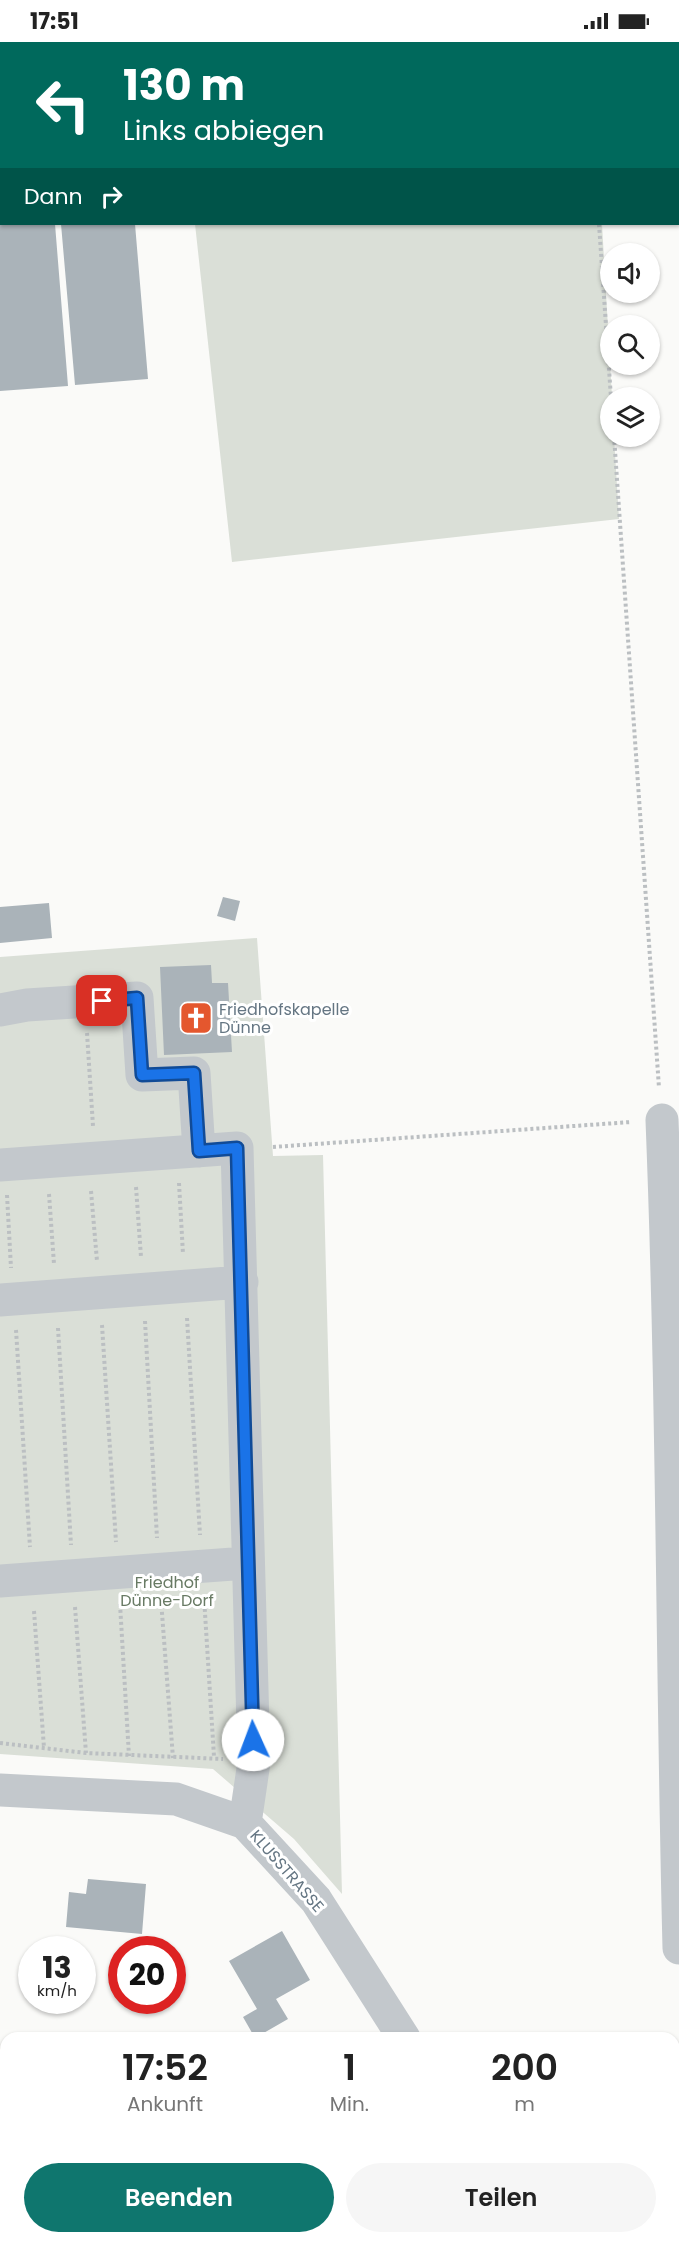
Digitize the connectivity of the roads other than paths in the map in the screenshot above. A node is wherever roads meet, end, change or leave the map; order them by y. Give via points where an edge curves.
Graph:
1 (0, 1010) edge
2 (662, 1120) road end
3 (188, 1152) junction
4 (2, 1165) edge
5 (242, 1281) junction
6 (7, 1299) edge
7 (674, 1325) edge
8 (247, 1563) junction
9 (0, 1581) edge
10 (676, 1684) edge
11 (0, 1790) edge
12 (244, 1823) junction
13 (679, 1948) edge
14 (400, 2032) edge

1 - 3 street via 137,998 142,1075 194,1073
2 - 7 street
3 - 4 street
3 - 5 street via 237,1148
5 - 6 street
5 - 8 street
7 - 10 street
8 - 9 street
8 - 12 street via 254,1762
10 - 13 street
11 - 12 street, KLUSSTRASSE via 176,1799
12 - 14 street, KLUSSTRASSE via 316,1900

